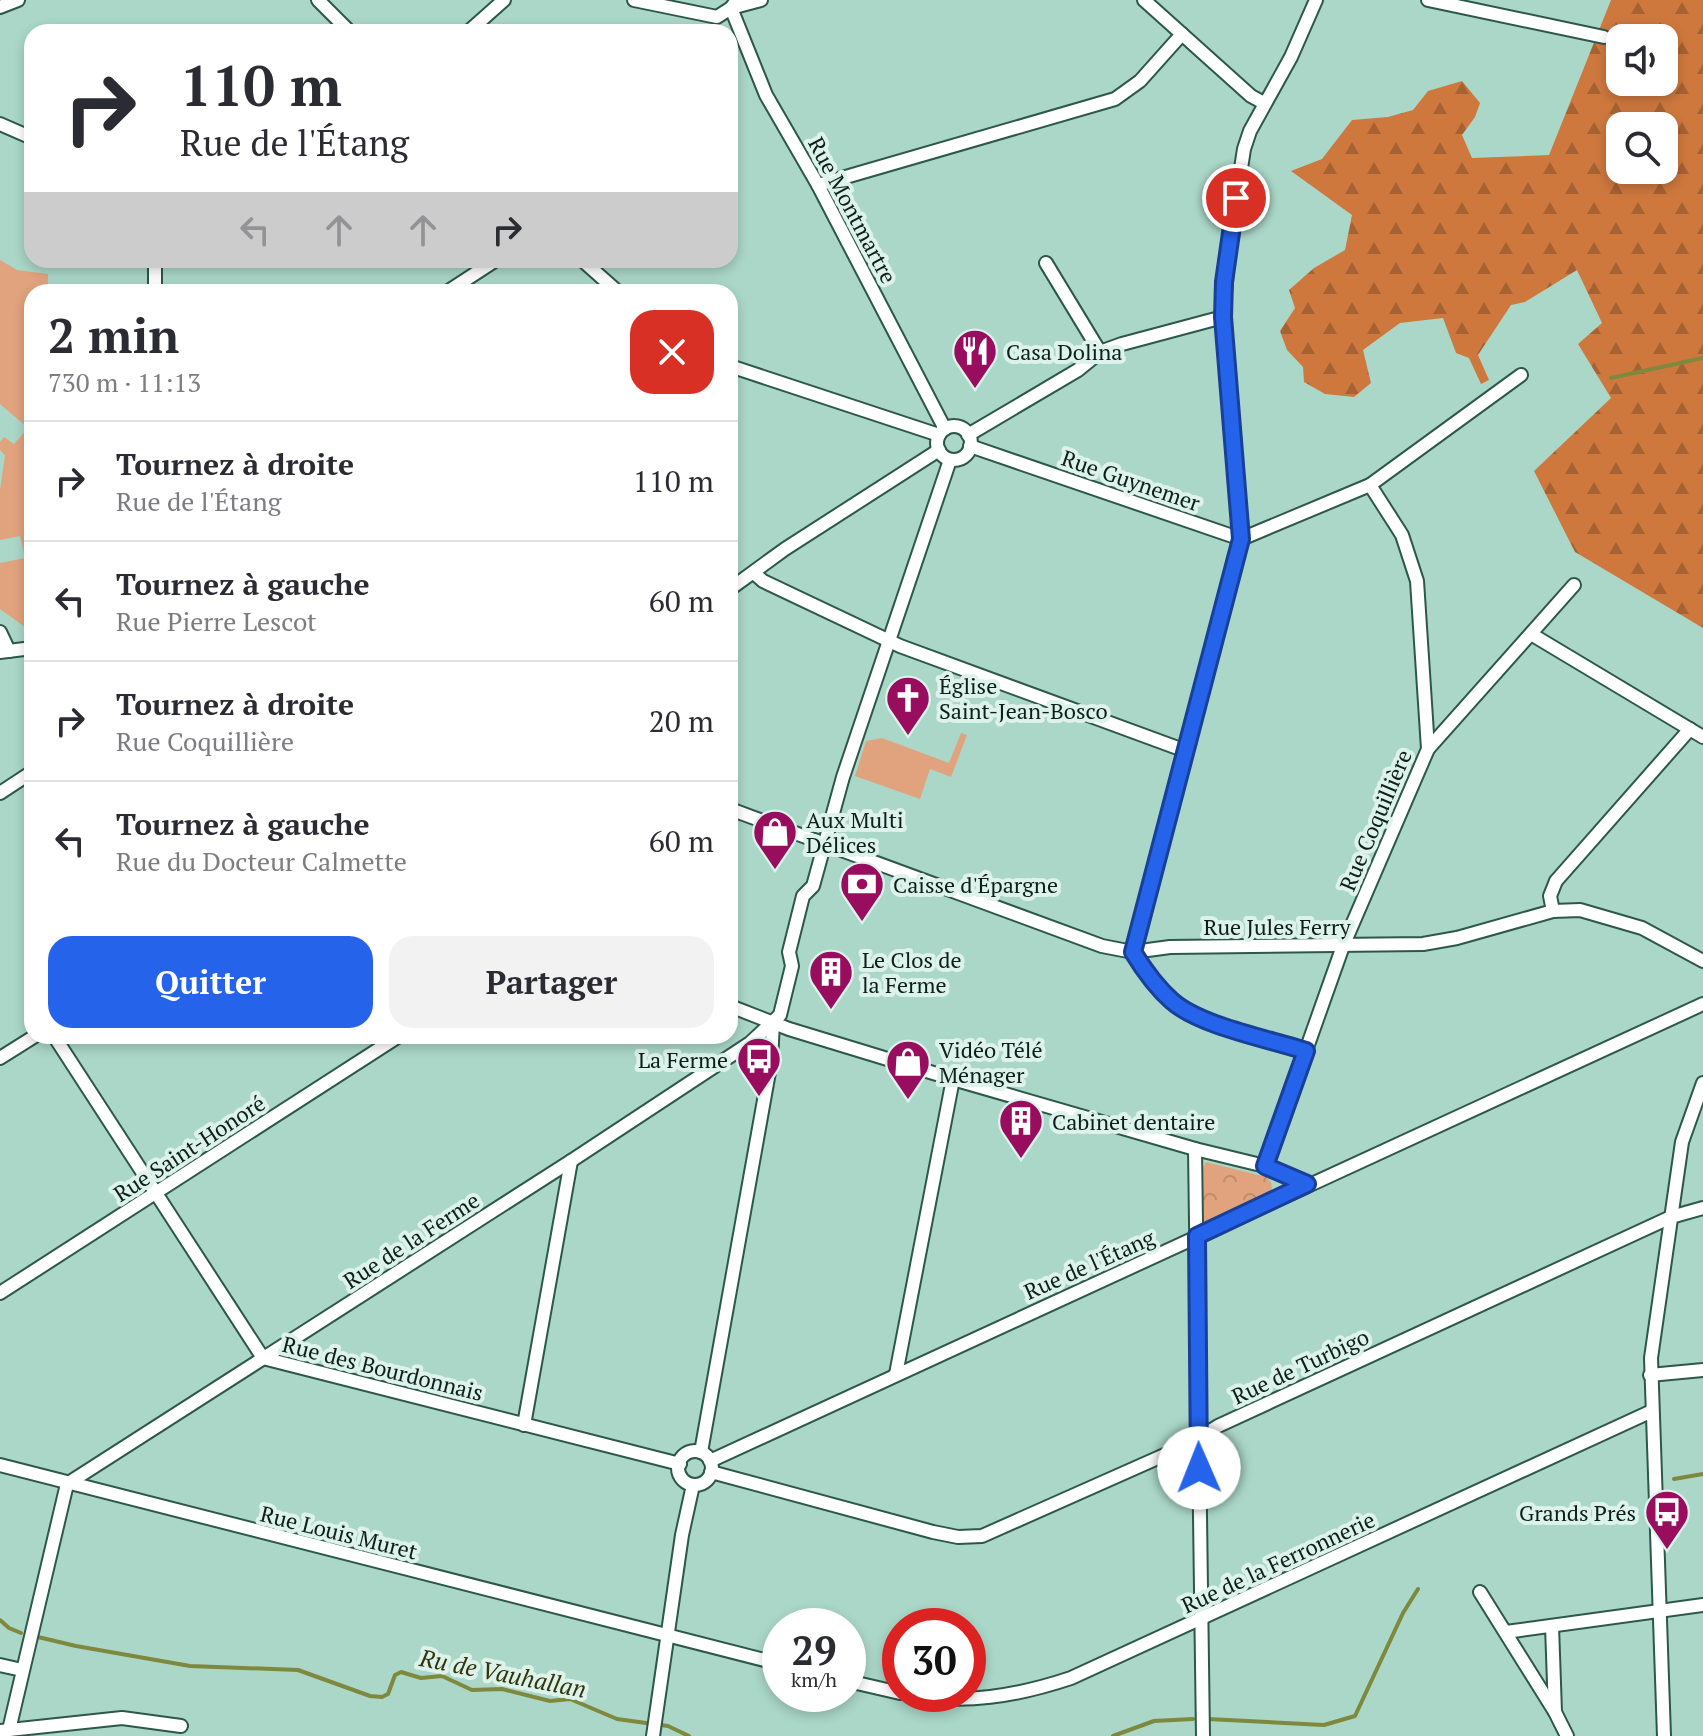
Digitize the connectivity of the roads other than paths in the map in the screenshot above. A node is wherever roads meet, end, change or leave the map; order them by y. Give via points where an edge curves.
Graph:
1 (18, 0) edge
2 (318, 0) edge
3 (504, 0) edge
4 (634, 0) edge
5 (761, 0) edge
6 (1144, 0) edge
7 (1428, 0) edge
8 (1314, 2) edge
9 (734, 4) edge
10 (0, 7) edge
11 (342, 24) edge
12 (477, 24) edge
13 (1182, 34) junction
14 (1604, 37) dead end
15 (1264, 103) junction
16 (0, 124) edge
17 (24, 134) edge
18 (818, 185) junction
19 (1046, 263) dead end
20 (484, 268) edge
21 (591, 268) edge
22 (459, 284) edge
23 (609, 284) edge
24 (1223, 317) junction
25 (1100, 352) junction
26 (738, 368) edge
27 (1521, 375) dead end
28 (942, 432) junction
29 (969, 440) junction
30 (939, 450) junction
31 (950, 460) junction
32 (1370, 485) junction
33 (1241, 539) junction
34 (754, 573) junction
35 (738, 584) edge
36 (1574, 585) dead end
37 (0, 632) edge
38 (1531, 634) junction
39 (889, 641) junction
40 (5, 652) edge
41 (1690, 729) junction
42 (1703, 737) edge
43 (1428, 749) junction
44 (1186, 751) junction
45 (24, 777) edge
46 (0, 793) edge
47 (738, 812) edge
48 (824, 842) junction
49 (1553, 911) junction
50 (1343, 946) junction
51 (1133, 952) junction
52 (1703, 961) edge
53 (1703, 1004) edge
54 (738, 1009) edge
55 (773, 1023) junction
56 (24, 1043) edge
57 (59, 1044) edge
58 (387, 1044) edge
59 (1306, 1051) junction
60 (0, 1058) edge
61 (953, 1079) junction
62 (1703, 1083) edge
63 (1195, 1149) junction
64 (571, 1161) junction
65 (1265, 1166) junction
66 (1307, 1184) junction
67 (154, 1194) junction
68 (1703, 1208) edge
69 (1671, 1217) junction
70 (1197, 1236) junction
71 (0, 1293) edge
72 (263, 1358) junction
73 (1703, 1370) edge
74 (896, 1374) junction
75 (1650, 1375) junction
76 (1652, 1411) junction
77 (524, 1425) junction
78 (1198, 1438) junction
79 (708, 1462) junction
80 (680, 1464) junction
81 (0, 1465) edge
82 (67, 1484) junction
83 (693, 1485) junction
84 (1480, 1592) dead end
85 (1703, 1605) edge
86 (1658, 1611) junction
87 (1202, 1620) junction
88 (1552, 1626) junction
89 (1506, 1632) junction
90 (668, 1636) junction
91 (762, 1660) edge
92 (0, 1665) edge
93 (22, 1670) junction
94 (986, 1698) edge
95 (1555, 1712) junction
96 (181, 1726) dead end
97 (656, 1728) edge
98 (5, 1731) edge
99 (1203, 1736) edge
100 (1567, 1736) edge
101 (1664, 1736) edge

1 - 10 street
2 - 11 street
3 - 12 street
4 - 9 street via 717,17
5 - 9 street
6 - 13 street
7 - 14 street
8 - 15 street
9 - 18 street, Rue Montmartre via 766,95
13 - 15 street
13 - 18 street via 1140,81 1115,99
15 - 24 street via 1244,149
16 - 17 street
18 - 28 street, Rue Montmartre
19 - 25 street
20 - 22 street
21 - 23 street
24 - 25 street
24 - 33 street
25 - 29 street
26 - 28 street
27 - 32 street
28 - 29 street via 958,427
28 - 30 street
29 - 31 street via 963,457
29 - 33 street, Rue Guynemer
30 - 31 street
30 - 34 street
31 - 39 street
32 - 33 street
32 - 43 street, Rue Coquillière via 1402,535 1417,581
33 - 44 street
34 - 35 street
34 - 39 street
36 - 38 street
37 - 40 street
38 - 41 street
38 - 43 street
39 - 44 street
39 - 48 street
41 - 42 street
41 - 49 street via 1556,881 1550,896
43 - 50 street, Rue Coquillière
44 - 51 street
45 - 46 street
47 - 48 street, Rue Jules Ferry
48 - 51 street, Rue Jules Ferry via 1102,946
48 - 55 street via 813,886 803,896 789,952 792,966 780,1015
49 - 50 street, Rue Jules Ferry via 1423,944
49 - 52 street, Rue Jules Ferry via 1580,910 1613,918
50 - 51 street, Rue Jules Ferry
50 - 59 street, Rue Coquillière
51 - 59 street via 1158,987 1197,1018
53 - 66 street, Rue de l'Étang
54 - 55 street
55 - 61 street
55 - 64 street, Rue de la Ferme
55 - 79 street
56 - 60 street
57 - 67 street, Rue des Bourdonnais
58 - 67 street, Rue Saint-Honoré
59 - 65 street, Rue Coquillière
61 - 63 street
61 - 74 street
62 - 69 street via 1682,1142
63 - 65 street
63 - 70 street
64 - 72 street, Rue de la Ferme
64 - 77 street
65 - 66 street
66 - 70 street, Rue de l'Étang
67 - 71 street, Rue Saint-Honoré
67 - 72 street, Rue des Bourdonnais
68 - 69 street, Rue de Turbigo
69 - 75 street
69 - 78 street, Rue de Turbigo
70 - 74 street, Rue de l'Étang
70 - 78 street
72 - 77 street, Rue des Bourdonnais
72 - 82 street, Rue de la Ferme
73 - 75 street
74 - 79 street, Rue de l'Étang
75 - 76 street
76 - 86 street
76 - 87 street, Rue de la Ferronnerie
77 - 80 street, Rue des Bourdonnais
78 - 79 street, Rue de Turbigo via 982,1536 933,1532
78 - 87 street
79 - 80 street via 687,1453
79 - 83 street via 706,1481
80 - 83 street via 680,1475
81 - 82 street, Rue Louis Muret
82 - 90 street, Rue Louis Muret
82 - 93 street
83 - 90 street
84 - 89 street
85 - 86 street
86 - 88 street
86 - 101 street
87 - 94 street, Rue de la Ferronnerie via 1071,1678
87 - 99 street
88 - 89 street
88 - 95 street
89 - 95 street
90 - 91 street
90 - 97 street
92 - 93 street
93 - 98 street
95 - 100 street
96 - 98 street via 122,1718

